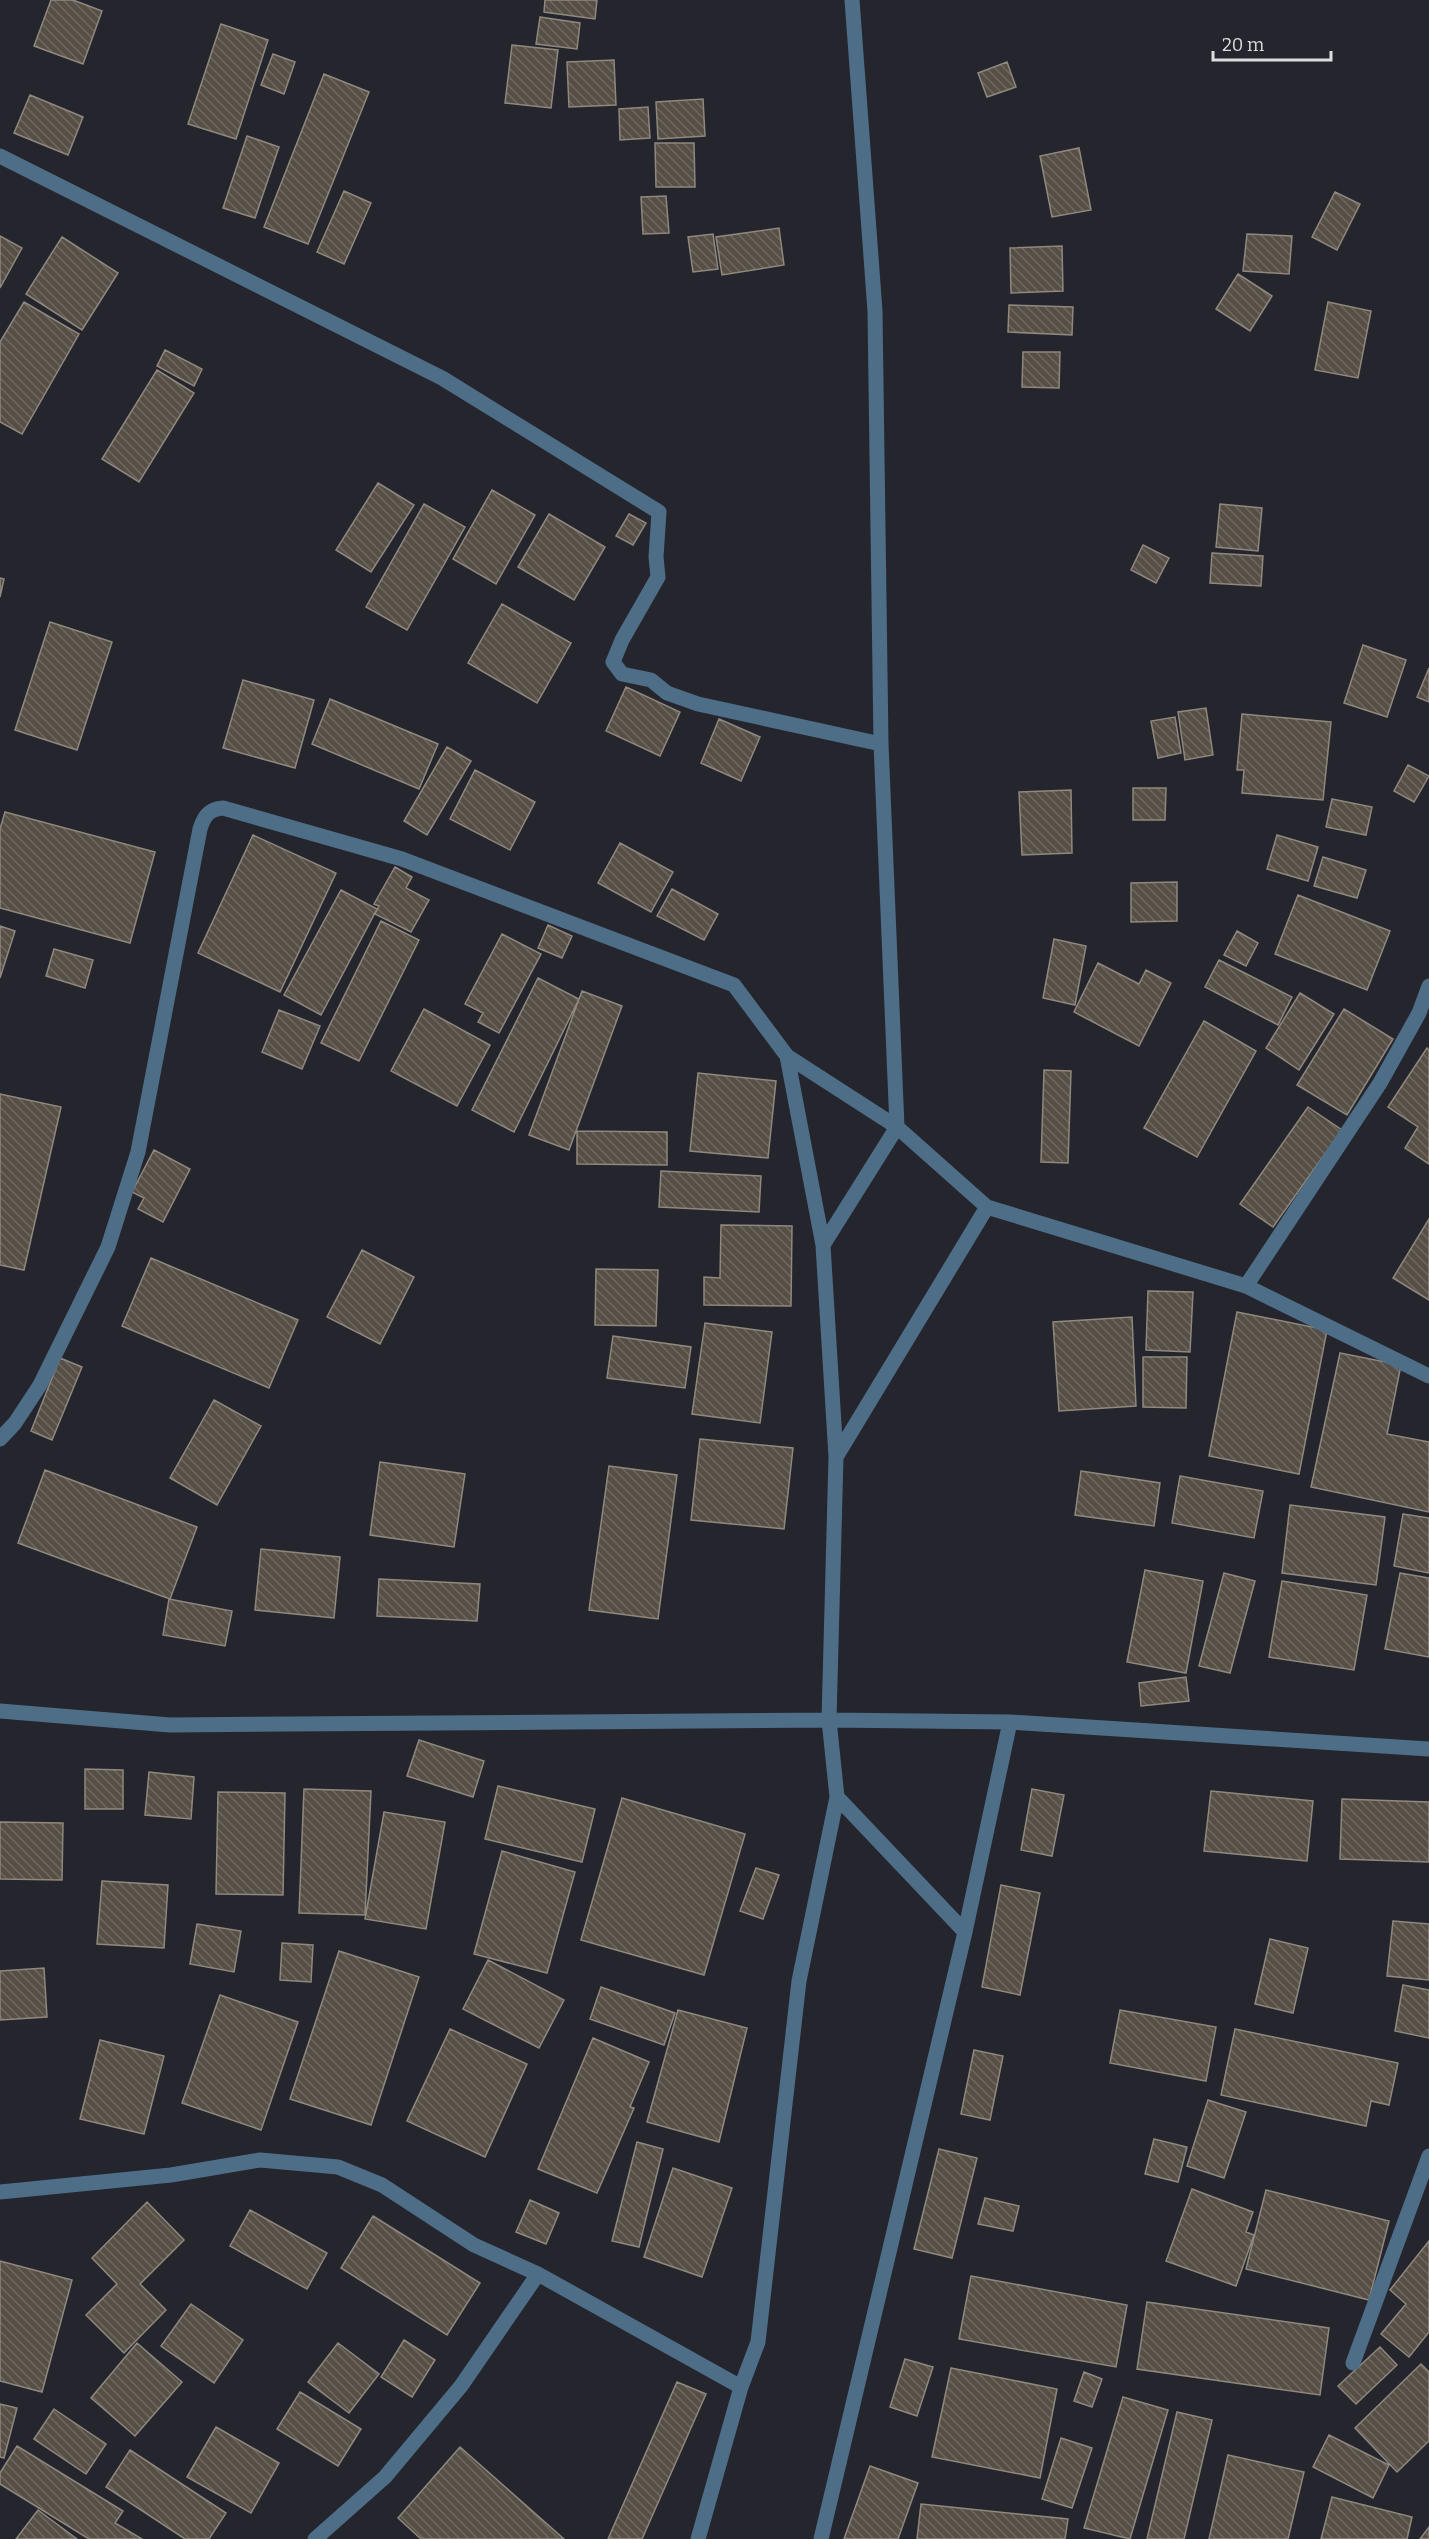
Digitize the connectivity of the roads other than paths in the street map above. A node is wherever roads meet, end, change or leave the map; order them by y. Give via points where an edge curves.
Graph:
1 (852, 0) edge
2 (0, 156) edge
3 (881, 744) junction
4 (1429, 986) edge
5 (787, 1056) junction
6 (897, 1127) junction
7 (987, 1207) junction
8 (823, 1245) junction
9 (1246, 1286) junction
10 (1429, 1376) edge
11 (0, 1439) edge
12 (836, 1456) junction
13 (0, 1711) edge
14 (829, 1720) junction
15 (1010, 1722) junction
16 (1429, 1749) edge
17 (837, 1797) junction
18 (964, 1932) junction
19 (1429, 2156) edge
20 (0, 2192) edge
21 (538, 2274) junction
22 (1353, 2363) dead end
23 (741, 2387) junction
24 (315, 2539) edge
25 (698, 2539) edge
26 (821, 2539) edge

1 - 3 street via 875,311
2 - 3 street via 442,378 659,512 658,577 613,662 622,674 651,680 667,693 698,704
3 - 6 street
4 - 9 street via 1419,1013 1385,1075
5 - 6 street
5 - 8 street
5 - 11 street via 735,985 402,859 216,808 204,818 200,829 138,1152 108,1247 40,1385
6 - 7 street
6 - 8 street
7 - 9 street
7 - 12 street
8 - 12 street
9 - 10 street
12 - 14 street
13 - 14 street via 170,1725
14 - 15 street
14 - 17 street
15 - 16 street
15 - 18 street
17 - 18 street
17 - 23 street via 799,1981 758,2342
18 - 26 street
19 - 22 street
20 - 21 street via 171,2175 260,2160 338,2167 382,2185 474,2245
21 - 23 street
21 - 24 street via 461,2386 385,2477
23 - 25 street

